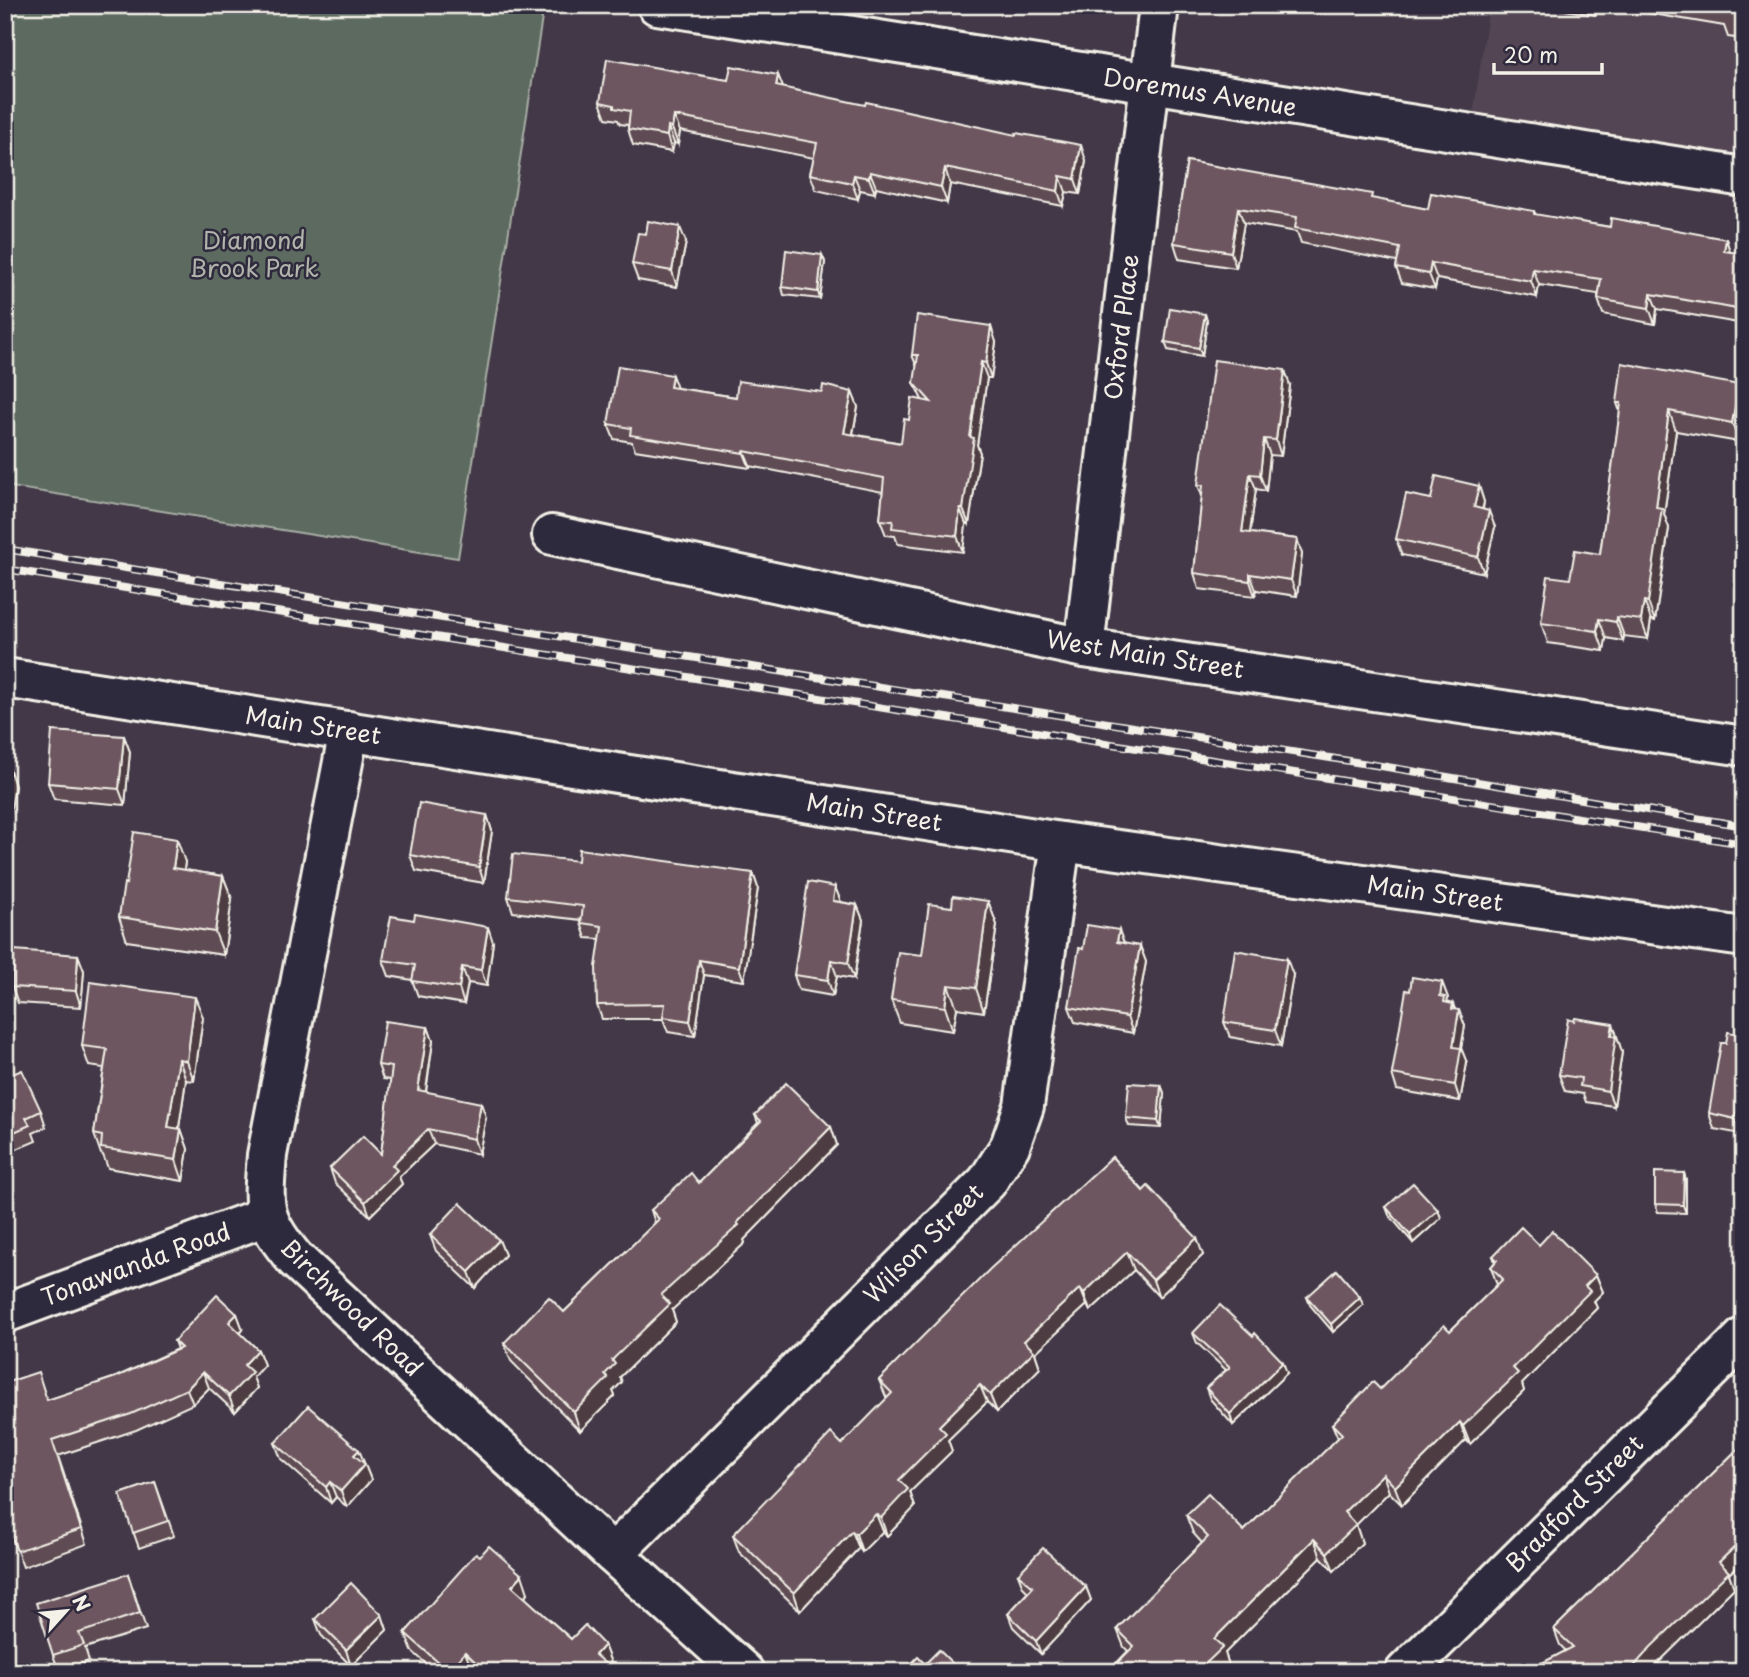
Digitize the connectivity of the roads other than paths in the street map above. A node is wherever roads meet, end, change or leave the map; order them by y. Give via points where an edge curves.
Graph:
1 (657, 5) edge
2 (1159, 5) edge
3 (1150, 85) junction
4 (1744, 177) edge
5 (552, 535) dead end
6 (1084, 648) junction
7 (5, 678) edge
8 (348, 731) junction
9 (1744, 746) edge
10 (1061, 842) junction
11 (1744, 937) edge
12 (267, 1216) junction
13 (5, 1313) edge
14 (1744, 1337) edge
15 (613, 1554) junction
16 (744, 1672) edge
17 (1405, 1672) edge

1 - 3 street, Doremus Avenue
2 - 3 street, Oxford Place
3 - 4 street, Doremus Avenue
3 - 6 street, Oxford Place
5 - 6 street, West Main Street
6 - 9 street, West Main Street
7 - 8 street, Main Street
8 - 10 street, Main Street
8 - 12 street, Birchwood Road via 267,1155
10 - 11 street, Main Street
10 - 15 street, Wilson Street via 1024,1106 1010,1146 987,1182
12 - 13 street, Tonawanda Road
12 - 15 street, Birchwood Road via 276,1237 295,1259
14 - 17 street, Bradford Street
15 - 16 street, Birchwood Road

